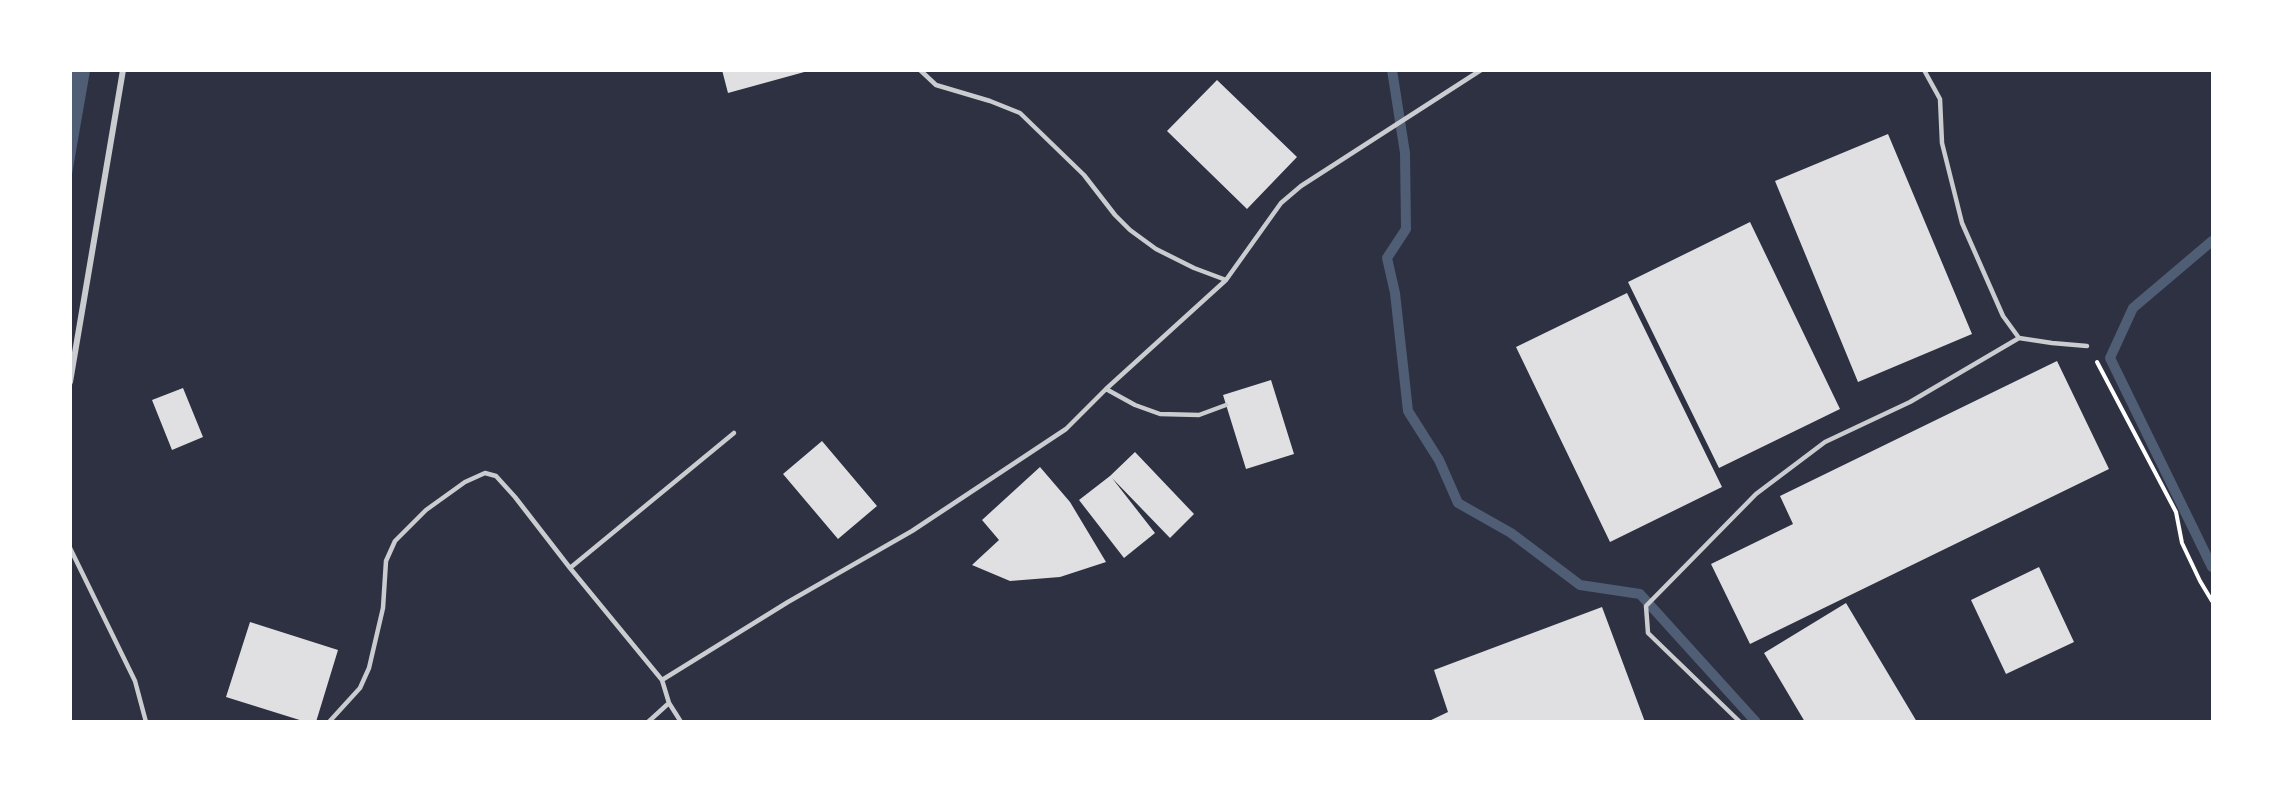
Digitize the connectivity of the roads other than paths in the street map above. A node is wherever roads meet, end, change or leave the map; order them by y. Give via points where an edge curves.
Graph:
1 (123, 70) edge
2 (920, 70) edge
3 (1481, 70) edge
4 (1923, 70) edge
5 (1226, 280) junction
6 (2019, 338) junction
7 (2087, 346) road end
8 (70, 382) edge
9 (1106, 389) junction
10 (1226, 405) dead end
11 (734, 433) dead end
12 (70, 548) edge
13 (570, 568) junction
14 (662, 680) junction
15 (669, 703) junction
16 (146, 722) edge
17 (329, 722) edge
18 (648, 722) edge
19 (681, 722) edge
20 (1740, 722) edge

1 - 8 street
2 - 5 lane via 936,85 1020,113 1084,175 1130,230 1156,249
3 - 5 lane via 1301,186 1281,203
4 - 6 lane via 1940,99 1942,143 1962,223 2002,316
5 - 9 lane
6 - 7 lane
6 - 20 lane via 1910,402 1825,442 1756,494 1646,606 1648,633
9 - 10 lane via 1160,414 1199,415
9 - 14 lane via 1066,429 912,531
11 - 13 lane
12 - 16 lane via 135,681
13 - 14 lane
13 - 17 lane via 496,476 485,473 465,482 426,510 395,541 386,561 383,608 369,668 360,688
14 - 15 lane
15 - 18 lane
15 - 19 lane

